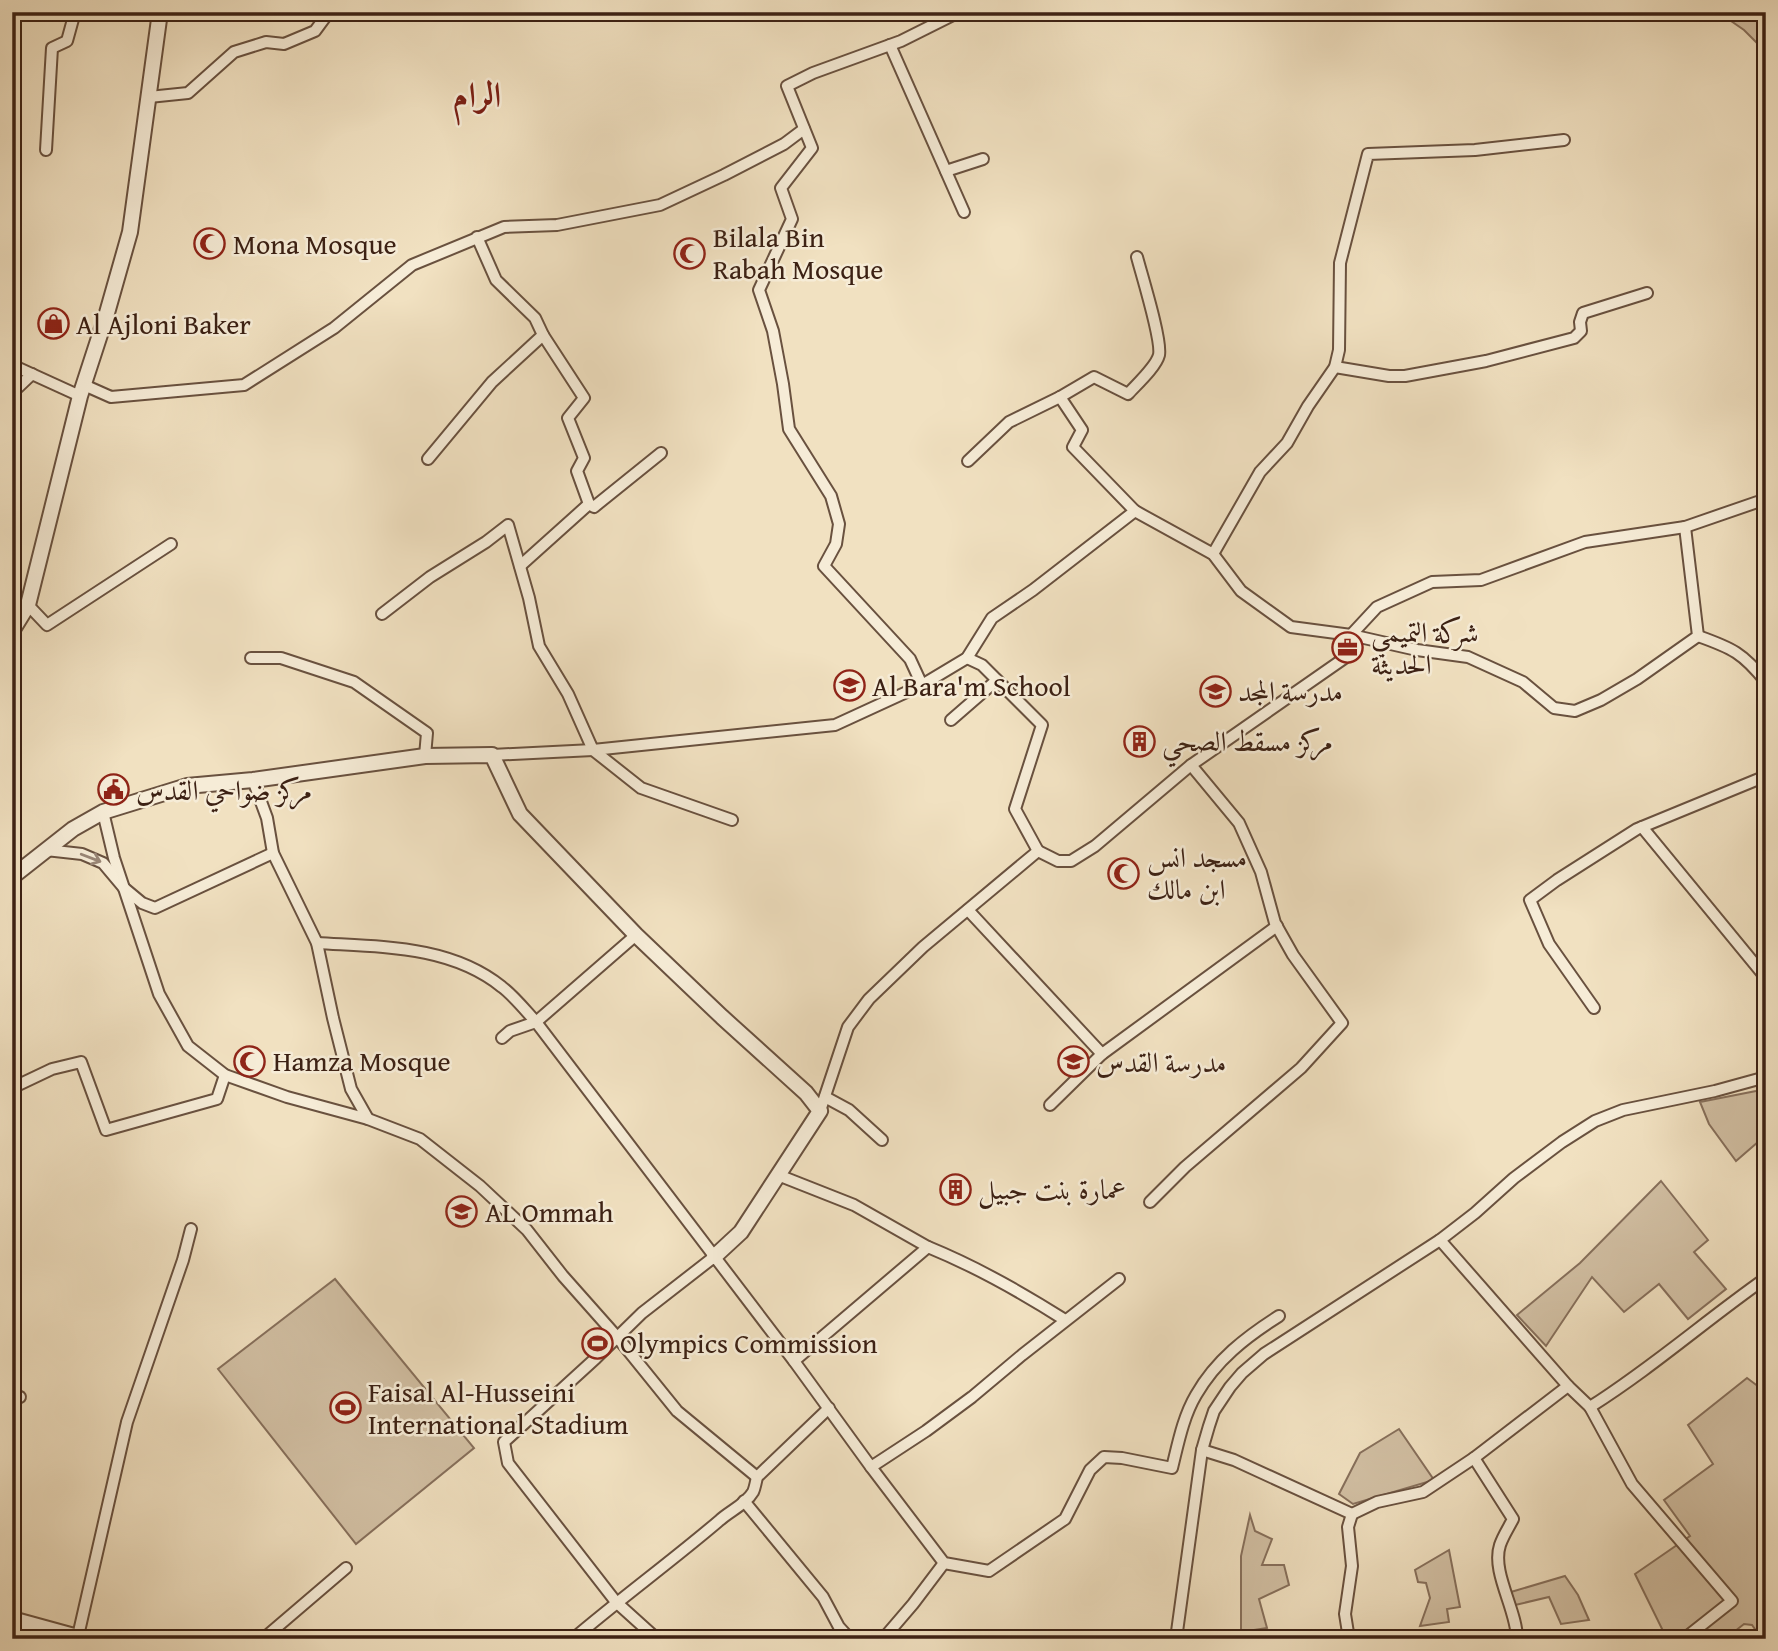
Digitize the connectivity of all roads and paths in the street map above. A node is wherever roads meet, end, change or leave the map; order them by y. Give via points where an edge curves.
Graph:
1 (75, 12) edge
2 (160, 12) edge
3 (329, 12) edge
4 (959, 12) edge
5 (890, 45) junction
6 (149, 97) junction
7 (804, 129) junction
8 (1564, 140) dead end
9 (46, 150) dead end
10 (983, 159) dead end
11 (946, 171) junction
12 (964, 212) dead end
13 (477, 237) junction
14 (1137, 257) dead end
15 (1647, 293) dead end
16 (543, 335) junction
17 (12, 365) edge
18 (1335, 367) junction
19 (32, 374) junction
20 (82, 390) junction
21 (12, 393) edge
22 (1060, 397) junction
23 (661, 453) dead end
24 (428, 459) dead end
25 (968, 461) dead end
26 (1766, 499) edge
27 (589, 504) junction
28 (1135, 511) junction
29 (1685, 527) junction
30 (171, 544) dead end
31 (1213, 554) junction
32 (520, 566) junction
33 (27, 605) junction
34 (382, 614) dead end
35 (12, 631) edge
36 (1351, 635) junction
37 (1698, 636) junction
38 (251, 658) dead end
39 (967, 658) junction
40 (997, 680) junction
41 (1766, 682) edge
42 (922, 685) junction
43 (951, 720) dead end
44 (593, 750) junction
45 (492, 755) junction
46 (425, 756) junction
47 (1191, 765) junction
48 (1766, 776) edge
49 (253, 780) junction
50 (103, 811) junction
51 (732, 820) dead end
52 (1642, 827) junction
53 (46, 850) junction
54 (1038, 851) junction
55 (273, 853) junction
56 (12, 877) edge
57 (124, 888) junction
58 (968, 910) junction
59 (1277, 926) junction
60 (636, 935) junction
61 (317, 943) junction
62 (1762, 974) dead end
63 (1594, 1008) dead end
64 (536, 1022) junction
65 (502, 1038) dead end
66 (1102, 1054) junction
67 (225, 1075) junction
68 (1766, 1077) edge
69 (12, 1088) edge
70 (825, 1097) junction
71 (1050, 1105) dead end
72 (820, 1111) junction
73 (368, 1119) junction
74 (882, 1140) dead end
75 (778, 1175) junction
76 (1150, 1202) dead end
77 (191, 1229) dead end
78 (1440, 1240) junction
79 (928, 1247) junction
80 (715, 1258) junction
81 (1119, 1279) dead end
82 (1766, 1279) edge
83 (1279, 1316) dead end
84 (1065, 1320) junction
85 (618, 1338) junction
86 (794, 1361) junction
87 (1569, 1386) junction
88 (1590, 1407) junction
89 (829, 1408) junction
90 (1202, 1450) junction
91 (1474, 1458) junction
92 (871, 1467) junction
93 (757, 1476) junction
94 (744, 1501) junction
95 (1352, 1514) junction
96 (944, 1563) junction
97 (346, 1568) dead end
98 (616, 1602) junction
99 (12, 1619) edge
100 (82, 1637) edge
101 (263, 1639) edge
102 (573, 1639) edge
103 (657, 1639) edge
104 (850, 1639) edge
105 (883, 1639) edge
106 (1176, 1639) edge
107 (1349, 1639) edge
108 (1517, 1639) edge
109 (1684, 1639) edge

1 - 9 street via 67,41 52,48
2 - 6 street
3 - 6 street via 315,31 284,44 266,42 234,52 188,93
4 - 5 street
5 - 7 street via 787,86
5 - 11 street
6 - 20 street via 131,232
7 - 13 street via 772,150 660,205 557,225 504,227
7 - 42 street via 812,148 781,188 792,219 759,290 773,331 789,429 831,496 839,524 836,544 824,566 910,659
8 - 18 street via 1475,150 1368,154 1340,263
10 - 11 street
11 - 12 street
13 - 16 street via 496,280 535,318
13 - 20 street via 412,265 334,328 244,385 111,397
14 - 22 street via 1159,355 1128,394 1094,377
15 - 18 street via 1583,313 1581,331 1574,338 1486,362 1405,376
16 - 24 street via 492,382
16 - 27 street via 584,398 568,418 584,458 577,471
17 - 19 street
18 - 31 street via 1287,443 1261,472
19 - 20 street
19 - 21 street
20 - 33 street
22 - 25 street via 1009,422
22 - 28 street via 1082,430 1073,447
23 - 27 street via 594,507
26 - 29 street
27 - 32 street
28 - 31 street
28 - 39 street via 992,618
29 - 36 street via 1585,542 1481,580 1432,582 1377,607
29 - 37 street
30 - 33 street via 47,625
31 - 36 street via 1241,591 1291,627
32 - 34 street via 508,525
32 - 44 street via 539,646 568,694
33 - 35 street
36 - 37 street via 1468,657 1523,682 1554,708 1575,710 1637,679
36 - 47 street via 1349,655
37 - 41 street via 1730,648 1751,663
38 - 46 street via 281,658 354,682 427,733
39 - 40 street
39 - 42 street
40 - 43 street
40 - 54 street via 1042,725 1015,810
42 - 44 street via 835,725
44 - 45 street
44 - 51 street via 641,788
45 - 46 street
45 - 60 street via 520,814
46 - 49 street
47 - 54 street via 1071,861 1058,861
47 - 59 street via 1239,823 1261,872
48 - 52 street
49 - 50 street via 187,786
49 - 55 street
50 - 53 street
50 - 57 street
52 - 62 street
52 - 63 street via 1530,900 1549,944
53 - 56 street
53 -> 57 street via 82,854 103,863
54 - 58 street
55 - 57 street via 155,908
55 - 61 street
57 - 67 street via 159,993 188,1046
58 - 66 street
58 - 70 street via 869,999 848,1027
59 - 66 street
59 - 76 street via 1342,1023 1301,1068
60 - 64 street
60 - 72 street
61 - 64 street via 408,948 465,964 503,987
61 - 73 street via 351,1089
64 - 65 street
64 - 80 street
66 - 71 street
67 - 69 street via 217,1099 106,1130 81,1062 52,1069
67 - 73 street
68 - 78 street via 1623,1110 1595,1121 1524,1171
70 - 72 street
70 - 74 street via 849,1110
72 - 75 street
73 - 85 street via 421,1139 480,1186 527,1230
75 - 79 street via 854,1205
75 - 80 street via 741,1233
77 - 100 street via 127,1422
78 - 87 street
78 - 90 street via 1254,1362 1214,1410
79 - 84 street via 991,1275
79 - 86 street
80 - 85 street via 642,1313
80 - 86 street
81 - 84 street
82 - 88 street
83 - 96 street via 1229,1352 1209,1375 1186,1417 1172,1468 1104,1457 1090,1470 1065,1519 1013,1556 989,1571
84 - 92 street via 926,1432
85 - 93 street via 677,1411
85 - 98 street via 504,1442 508,1463
86 - 89 street
87 - 88 street
87 - 91 street
88 - 109 street via 1632,1483 1731,1601
89 - 92 street
89 - 93 street
90 - 95 street
90 - 106 street
91 - 95 street via 1423,1492 1377,1502
91 - 108 street via 1513,1519 1499,1546 1498,1562
92 - 96 street
93 - 94 street via 753,1492
94 - 98 street
94 - 104 street via 823,1597
95 - 107 street via 1348,1527 1352,1566 1345,1614
96 - 105 street
97 - 101 street
98 - 102 street
98 - 103 street
99 - 100 street

